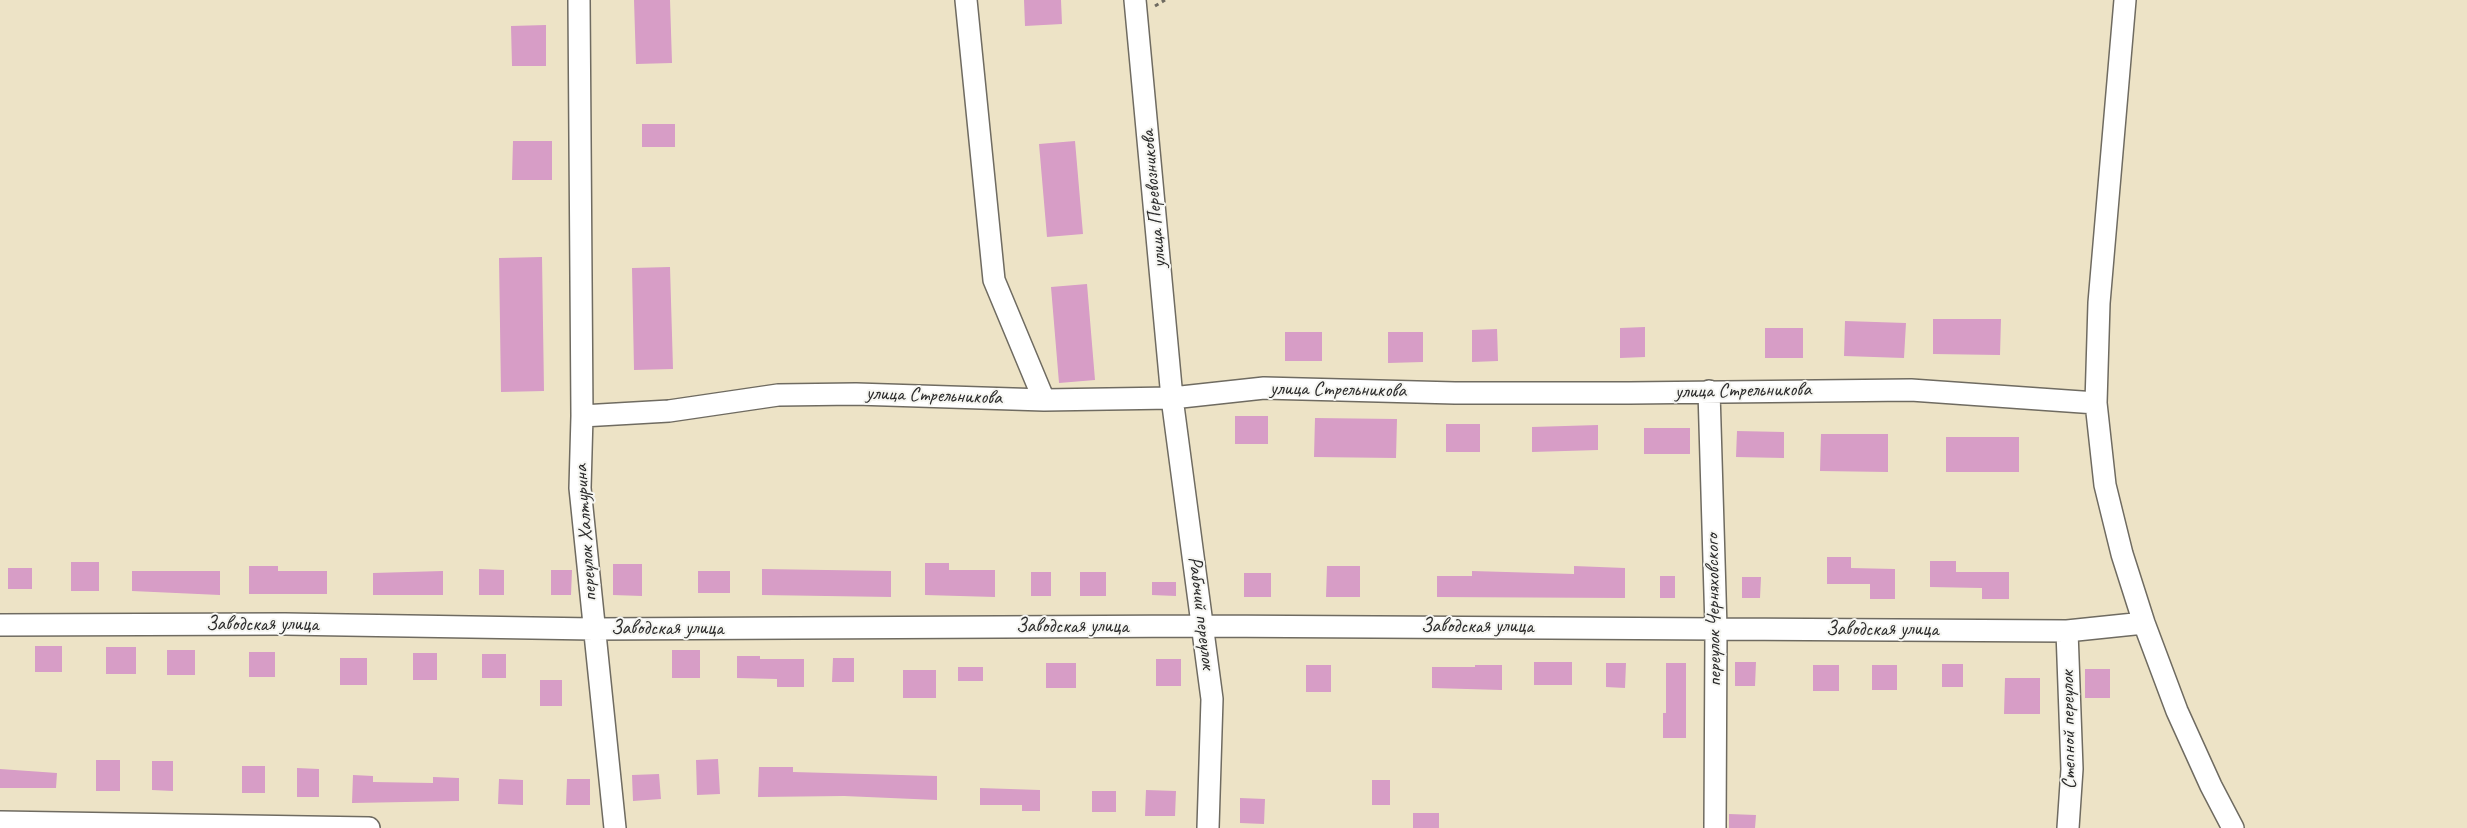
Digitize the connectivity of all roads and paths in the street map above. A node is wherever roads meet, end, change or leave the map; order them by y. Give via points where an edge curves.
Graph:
1 (579, 0) edge
2 (966, 0) edge
3 (1135, 0) edge
4 (2125, 0) edge
5 (1709, 391) junction
6 (1172, 398) junction
7 (1044, 400) junction
8 (2096, 403) junction
9 (582, 416) junction
10 (2144, 623) junction
11 (0, 625) edge
12 (1203, 626) junction
13 (1716, 628) junction
14 (593, 629) junction
15 (2067, 631) junction
16 (0, 822) edge
17 (369, 828) edge
18 (615, 828) edge
19 (1208, 828) edge
20 (1715, 828) edge
21 (2068, 828) edge
22 (2233, 828) edge

1 - 9 street, переулок Халтурина
2 - 7 street via 994,280
3 - 6 street, улица Перевозникова
4 - 8 street via 2099,303
5 - 6 street, улица Стрельникова via 1455,393 1264,388
5 - 8 street, улица Стрельникова via 1911,390
5 - 13 street, переулок Черняховского
6 - 7 street, улица Стрельникова
6 - 12 street, Рабочий переулок
7 - 9 street, улица Стрельникова via 778,395 670,411
8 - 10 street via 2105,485
9 - 14 street, переулок Халтурина via 580,488
10 - 15 street, Заводская улица
10 - 22 street via 2177,711 2210,786
11 - 14 street, Заводская улица via 285,624
12 - 13 street, Заводская улица
12 - 14 street, Заводская улица
12 - 19 street, Рабочий переулок via 1212,699
13 - 15 street, Заводская улица
13 - 20 street, переулок Черняховского
14 - 18 street, переулок Халтурина
15 - 21 street, Степной переулок via 2072,769
16 - 17 street

